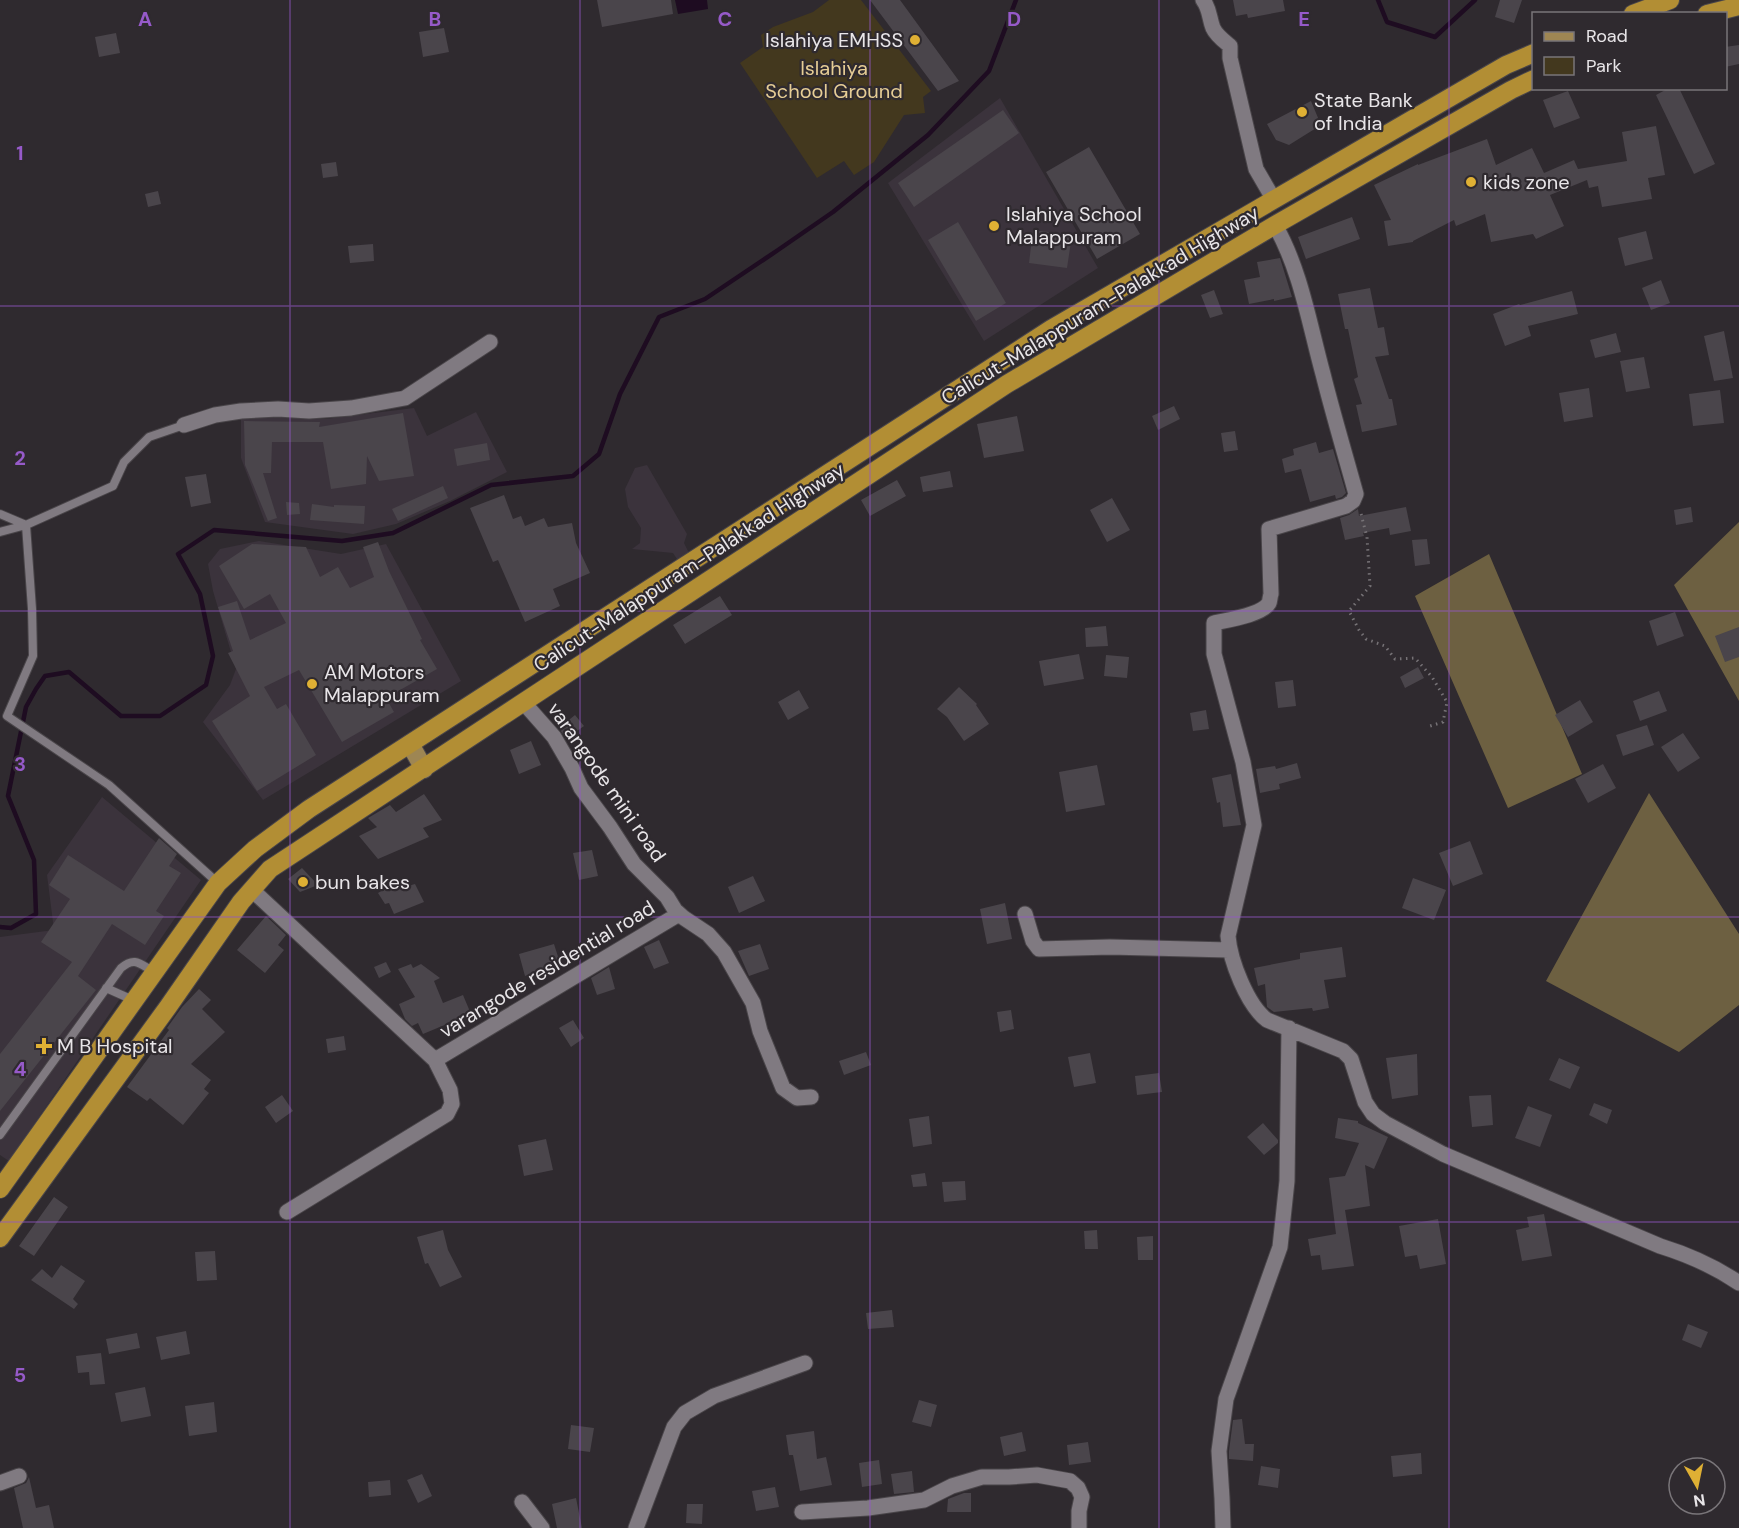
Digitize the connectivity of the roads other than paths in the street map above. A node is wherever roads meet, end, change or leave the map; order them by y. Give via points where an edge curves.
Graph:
1 (1203, 0) edge
2 (1670, 0) edge
3 (1739, 6) edge
4 (1638, 12) edge
5 (1715, 12) edge
6 (1532, 53) edge
7 (1532, 80) edge
8 (1274, 200) junction
9 (1275, 225) junction
10 (490, 342) dead end
11 (184, 425) joint
12 (0, 514) edge
13 (26, 525) junction
14 (0, 532) edge
15 (524, 703) junction
16 (410, 744) junction
17 (424, 769) junction
18 (218, 883) junction
19 (251, 889) junction
20 (679, 914) junction
21 (1025, 914) dead end
22 (1229, 950) junction
23 (154, 972) junction
24 (106, 988) junction
25 (138, 995) junction
26 (168, 1007) junction
27 (1289, 1028) junction
28 (435, 1060) junction
29 (812, 1097) dead end
30 (0, 1135) edge
31 (2, 1182) edge
32 (287, 1212) dead end
33 (0, 1238) edge
34 (1739, 1283) edge
35 (805, 1362) dead end
36 (19, 1476) dead end
37 (0, 1483) edge
38 (522, 1503) dead end
39 (802, 1512) dead end
40 (543, 1528) edge
41 (636, 1528) edge
42 (1079, 1528) edge
43 (1223, 1528) edge

1 - 8 street via 1213,29 1230,46 1256,169
2 - 4 highway
3 - 5 highway
6 - 8 highway, Calicut-Malappuram-Palakkad Highway
7 - 9 highway, Calicut-Malappuram-Palakkad Highway
8 - 16 highway, Calicut-Malappuram-Palakkad Highway via 1051,329
9 - 15 highway, Calicut-Malappuram-Palakkad Highway via 1007,384
9 - 22 street via 1301,286 1356,494 1347,506 1269,529 1269,603 1262,609 1214,623 1214,654 1243,762 1254,825 1227,936
10 - 11 street via 405,398 351,408 241,411
11 - 13 lane via 149,437 124,462 113,486
12 - 13 lane
13 - 14 lane
13 - 18 lane via 33,656 6,716 109,785
15 - 17 highway, Calicut-Malappuram-Palakkad Highway
15 - 20 street, varangode mini road via 554,737 581,788 634,864
16 - 17 main road
16 - 18 highway, Calicut-Malappuram-Palakkad Highway via 309,809 255,849
17 - 19 highway, Calicut-Malappuram-Palakkad Highway via 270,869
18 - 23 highway, Calicut-Malappuram-Palakkad Highway
19 - 26 highway, Calicut-Malappuram-Palakkad Highway
19 - 28 street, varangode residential road
20 - 28 street, varangode residential road
20 - 29 street, varangode mini road via 708,934 724,952 753,1003 783,1088 797,1098
21 - 22 street via 1039,949
22 - 27 street via 1257,1012
23 - 24 lane via 129,962
23 - 25 highway, Calicut-Malappuram-Palakkad Highway
24 - 25 lane
24 - 30 lane
25 - 26 highway
25 - 31 highway, Calicut-Malappuram-Palakkad Highway
26 - 33 highway, Calicut-Malappuram-Palakkad Highway
27 - 34 street via 1343,1051 1351,1059 1365,1102 1384,1123 1443,1154 1692,1256
27 - 43 street via 1287,1181 1280,1247 1226,1399 1218,1451
28 - 32 street via 450,1090 452,1104 447,1114
35 - 41 street via 714,1396 685,1413 674,1427
36 - 37 street
38 - 40 street
39 - 42 street via 924,1500 982,1477 1037,1475 1070,1481 1078,1488 1082,1497

